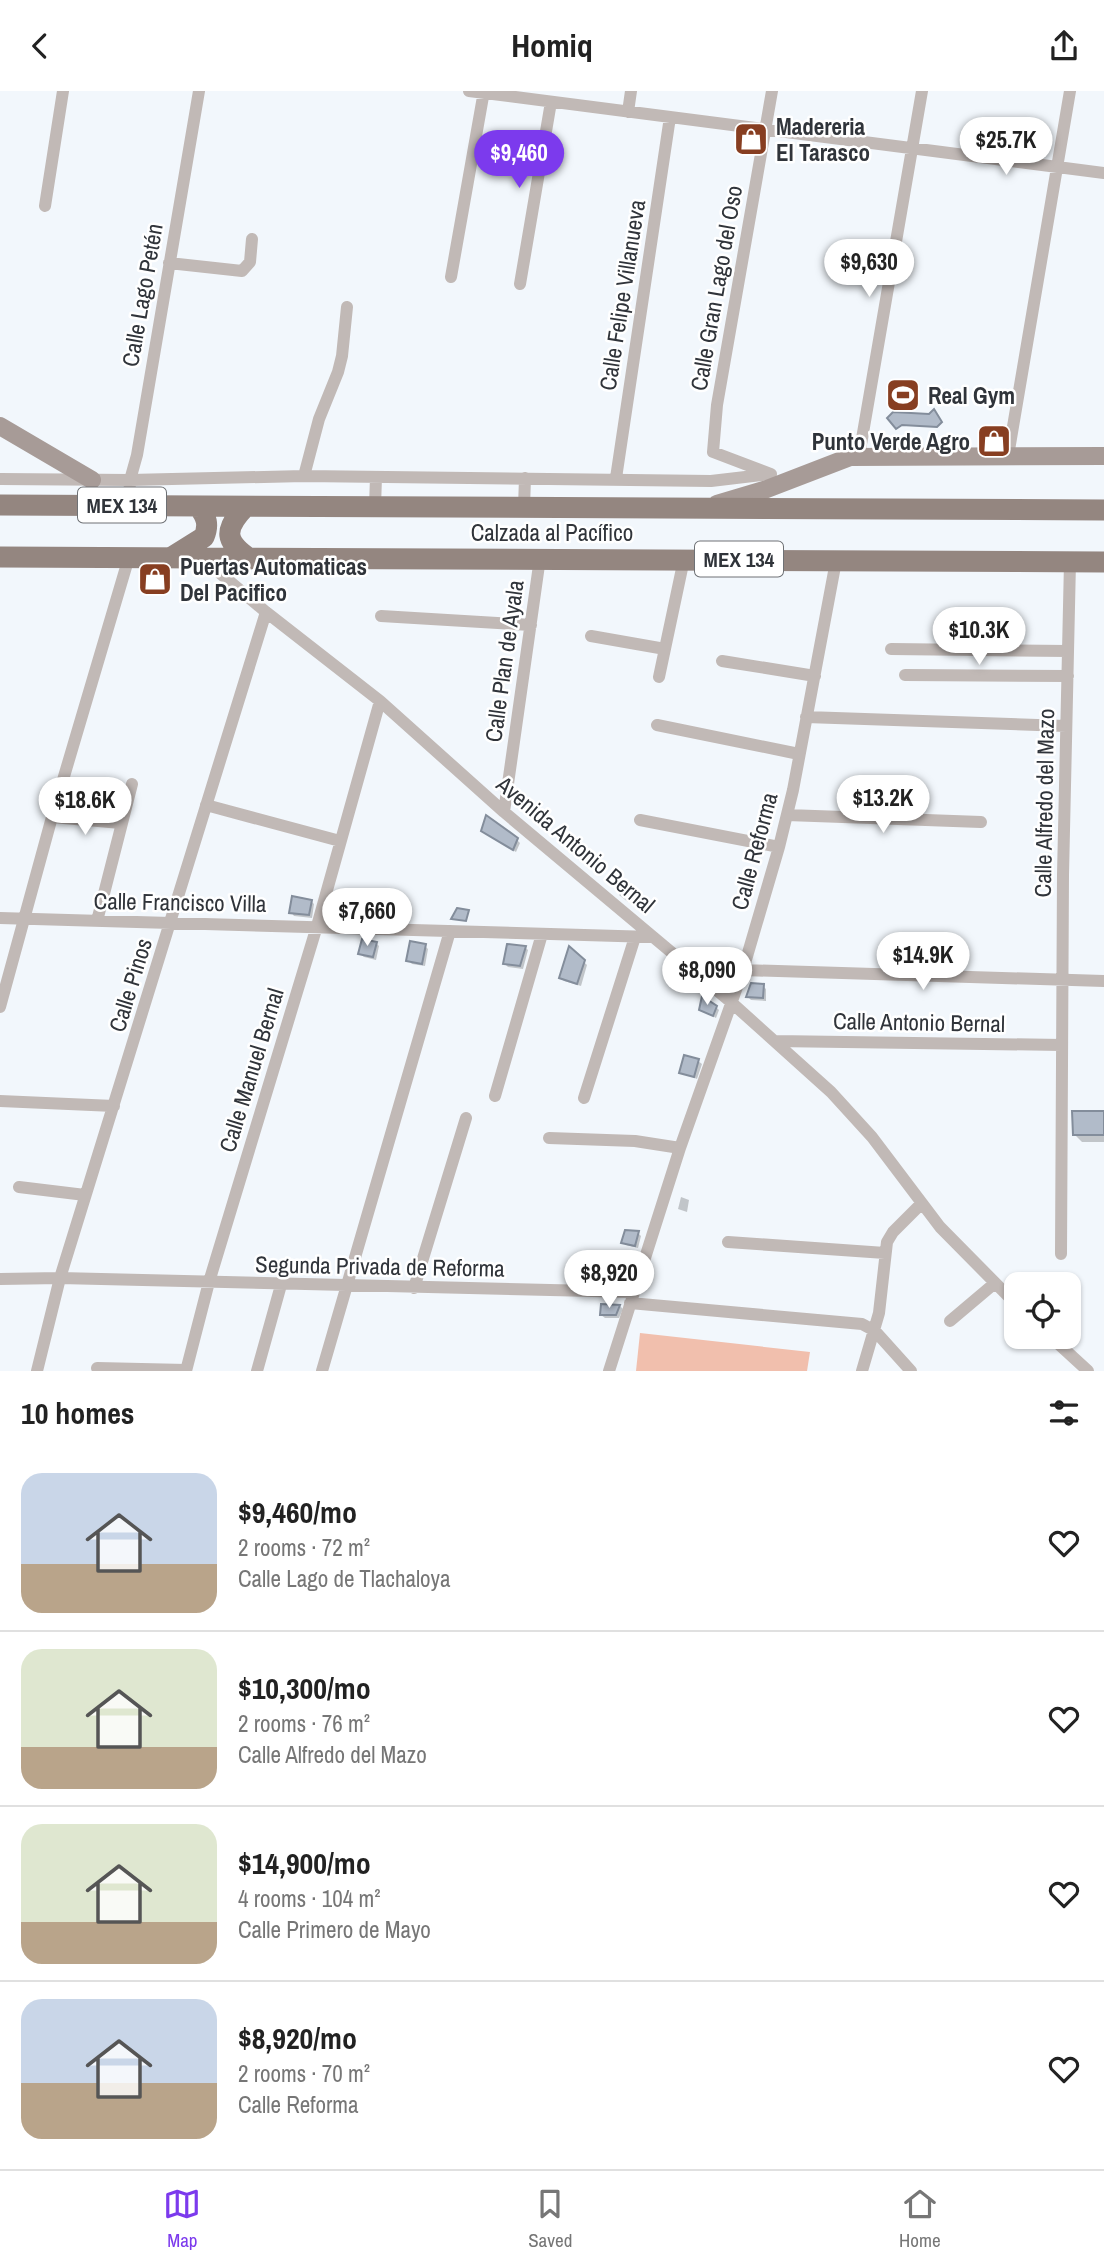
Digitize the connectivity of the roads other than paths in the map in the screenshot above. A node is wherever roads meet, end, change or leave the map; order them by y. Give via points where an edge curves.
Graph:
1 (63, 91) edge
2 (199, 91) edge
3 (469, 91) edge
4 (581, 91) edge
5 (631, 91) edge
6 (772, 91) edge
7 (922, 91) edge
8 (1070, 91) edge
9 (483, 92) edge
10 (551, 102) junction
11 (578, 105) junction
12 (628, 112) junction
13 (670, 117) junction
14 (766, 129) junction
15 (912, 148) junction
16 (1057, 167) junction
17 (1104, 173) edge
18 (45, 206) dead end
19 (252, 239) dead end
20 (169, 263) junction
21 (451, 277) dead end
22 (520, 284) dead end
23 (347, 307) dead end
24 (0, 426) edge
25 (859, 456) junction
26 (1007, 456) junction
27 (1104, 456) edge
28 (770, 474) junction
29 (303, 477) junction
30 (376, 477) junction
31 (525, 478) junction
32 (616, 478) junction
33 (0, 479) edge
34 (92, 480) junction
35 (130, 480) junction
36 (787, 481) junction
37 (213, 495) junction
38 (0, 505) edge
39 (129, 505) junction
40 (245, 507) junction
41 (375, 507) junction
42 (524, 507) junction
43 (706, 507) junction
44 (1104, 510) edge
45 (0, 557) edge
46 (129, 557) junction
47 (170, 558) junction
48 (202, 558) junction
49 (540, 558) junction
50 (250, 559) junction
51 (684, 559) junction
52 (836, 561) junction
53 (1070, 562) junction
54 (1104, 562) edge
55 (266, 612) junction
56 (381, 616) dead end
57 (531, 625) junction
58 (591, 636) dead end
59 (665, 649) junction
60 (891, 649) dead end
61 (1068, 651) junction
62 (722, 661) dead end
63 (905, 675) dead end
64 (815, 676) junction
65 (1068, 676) junction
66 (659, 677) dead end
67 (380, 701) junction
68 (806, 717) junction
69 (656, 725) dead end
70 (1066, 726) junction
71 (799, 754) junction
72 (132, 785) dead end
73 (206, 805) junction
74 (504, 812) junction
75 (787, 815) junction
76 (52, 817) junction
77 (639, 820) dead end
78 (981, 822) dead end
79 (121, 823) junction
80 (340, 841) junction
81 (779, 847) junction
82 (0, 918) edge
83 (26, 919) junction
84 (97, 921) junction
85 (171, 922) junction
86 (317, 926) junction
87 (450, 931) junction
88 (542, 934) junction
89 (635, 937) junction
90 (652, 937) junction
91 (743, 970) junction
92 (1062, 981) junction
93 (1104, 981) edge
94 (732, 1003) junction
95 (0, 1007) edge
96 (775, 1041) junction
97 (1062, 1045) junction
98 (495, 1096) dead end
99 (584, 1098) dead end
100 (0, 1101) edge
101 (114, 1106) junction
102 (466, 1118) dead end
103 (549, 1138) dead end
104 (680, 1148) junction
105 (19, 1187) dead end
106 (85, 1195) junction
107 (920, 1204) junction
108 (728, 1242) dead end
109 (885, 1253) junction
110 (1061, 1254) dead end
111 (0, 1279) edge
112 (60, 1279) junction
113 (209, 1282) junction
114 (995, 1283) junction
115 (281, 1285) junction
116 (346, 1287) junction
117 (414, 1288) junction
118 (1004, 1292) edge
119 (632, 1298) junction
120 (950, 1321) dead end
121 (875, 1331) junction
122 (1064, 1349) edge
123 (97, 1368) dead end
124 (37, 1371) edge
125 (186, 1371) edge
126 (257, 1371) edge
127 (322, 1371) edge
128 (609, 1371) edge
129 (862, 1371) edge
130 (912, 1371) edge
131 (1087, 1371) edge

1 - 18 street
2 - 20 street, Calle Lago Petén
3 - 9 street
4 - 11 street
5 - 12 street
6 - 14 street, Calle Gran Lago del Oso
7 - 15 street
8 - 16 street
9 - 10 street
9 - 21 street
10 - 11 street
10 - 22 street
11 - 12 street
12 - 13 street
13 - 14 street
13 - 32 street, Calle Felipe Villanueva
14 - 15 street
14 - 28 street, Calle Gran Lago del Oso via 717,405 713,452
15 - 16 street
15 - 25 street
16 - 17 street
16 - 26 street
19 - 20 street via 250,262 242,271
20 - 35 street, Calle Lago Petén
23 - 29 street via 338,372
24 - 34 street
25 - 26 street
25 - 36 street
26 - 27 street
28 - 32 street via 711,481
28 - 36 street
29 - 30 street
29 - 37 street
30 - 31 street
30 - 41 street
31 - 32 street
31 - 42 street
33 - 34 street
34 - 35 street
35 - 37 street
35 - 39 street, Calle Lago Petén
36 - 43 street
37 - 39 main road, Calzada al Pacífico / MEX 134
37 - 40 main road, Calzada al Pacífico / MEX 134
37 - 47 main road via 204,537
38 - 39 main road, Calzada al Pacífico / MEX 134
40 - 41 main road, Calzada al Pacífico / MEX 134
40 - 50 main road via 230,533 233,547
41 - 42 main road, Calzada al Pacífico / MEX 134
42 - 43 main road, Calzada al Pacífico / MEX 134
43 - 44 main road, Calzada al Pacífico / MEX 134
45 - 46 main road, Calzada al Pacífico / MEX 134
46 - 47 main road, Calzada al Pacífico / MEX 134
46 - 76 street
47 - 48 main road, Calzada al Pacífico / MEX 134
48 - 50 main road, Calzada al Pacífico / MEX 134
48 - 55 street, Avenida Antonio Bernal
49 - 50 main road, Calzada al Pacífico / MEX 134
49 - 51 main road, Calzada al Pacífico / MEX 134
49 - 57 street, Calle Plan de Ayala
51 - 52 main road, Calzada al Pacífico / MEX 134
51 - 59 street
52 - 53 main road, Calzada al Pacífico / MEX 134
52 - 64 street, Calle Reforma
53 - 54 main road, Calzada al Pacífico / MEX 134
53 - 61 street, Calle Alfredo del Mazo
55 - 67 street, Avenida Antonio Bernal
55 - 73 street, Calle Pinos
56 - 57 street
57 - 74 street, Calle Plan de Ayala
58 - 59 street
59 - 66 street
60 - 61 street
61 - 65 street, Calle Alfredo del Mazo
62 - 64 street
63 - 65 street
64 - 68 street, Calle Reforma
65 - 70 street, Calle Alfredo del Mazo
67 - 74 street, Avenida Antonio Bernal
67 - 80 street, Calle Manuel Bernal
68 - 70 street
68 - 71 street, Calle Reforma
69 - 71 street
70 - 92 street, Calle Alfredo del Mazo
71 - 75 street, Calle Reforma
72 - 79 street
73 - 80 street
73 - 85 street, Calle Pinos
74 - 90 street, Avenida Antonio Bernal
75 - 78 street
75 - 81 street, Calle Reforma
76 - 79 street
76 - 83 street
77 - 81 street
79 - 84 street
80 - 86 street, Calle Manuel Bernal
81 - 91 street, Calle Reforma
82 - 83 street, Calle Francisco Villa
83 - 84 street, Calle Francisco Villa
83 - 95 street
84 - 85 street, Calle Francisco Villa
85 - 86 street, Calle Francisco Villa
85 - 101 street, Calle Pinos
86 - 87 street, Calle Francisco Villa
86 - 113 street, Calle Manuel Bernal
87 - 88 street, Calle Francisco Villa
87 - 116 street
88 - 89 street, Calle Francisco Villa
88 - 98 street
89 - 90 street, Calle Francisco Villa
89 - 99 street
90 - 94 street, Avenida Antonio Bernal
91 - 92 street
91 - 94 street, Calle Reforma
92 - 93 street
92 - 97 street, Calle Alfredo del Mazo
94 - 96 street, Avenida Antonio Bernal
94 - 104 street, Calle Reforma
96 - 97 street, Calle Antonio Bernal
96 - 107 street, Avenida Antonio Bernal via 851,1112
97 - 110 street, Calle Alfredo del Mazo
100 - 101 street
101 - 106 street, Calle Pinos
102 - 117 street
103 - 104 street via 635,1141
104 - 119 street, Calle Reforma
105 - 106 street
106 - 112 street, Calle Pinos
107 - 109 street via 893,1232
107 - 114 street, Avenida Antonio Bernal
108 - 109 street
109 - 121 street
111 - 112 street, Segunda Privada de Reforma
112 - 113 street, Segunda Privada de Reforma
112 - 124 street, Calle Pinos
113 - 115 street, Segunda Privada de Reforma
113 - 125 street, Calle Manuel Bernal
114 - 118 street, Avenida Antonio Bernal
114 - 120 street
115 - 116 street, Segunda Privada de Reforma
115 - 126 street
116 - 117 street, Segunda Privada de Reforma
116 - 127 street
117 - 119 street, Segunda Privada de Reforma
119 - 121 street via 862,1324
119 - 128 street, Calle Reforma
121 - 129 street
121 - 130 street
122 - 131 street
123 - 125 street

